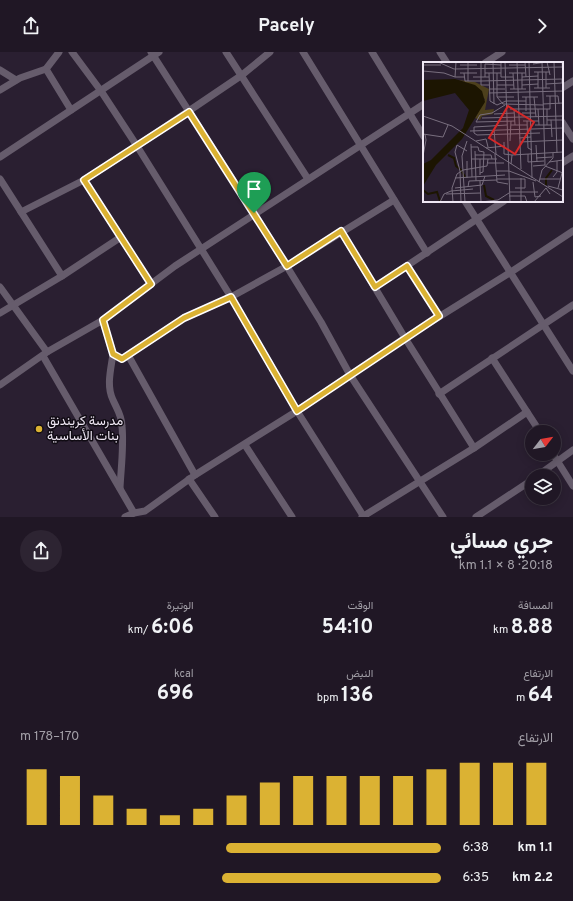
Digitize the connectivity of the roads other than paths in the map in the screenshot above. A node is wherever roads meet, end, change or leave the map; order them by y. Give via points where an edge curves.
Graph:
1 (59, 52) edge
2 (72, 52) edge
3 (226, 52) edge
4 (270, 52) edge
5 (303, 52) edge
6 (372, 52) edge
7 (440, 52) edge
8 (502, 52) edge
9 (154, 53) edge
10 (446, 62) edge
11 (487, 62) edge
12 (46, 69) junction
13 (0, 70) edge
14 (242, 75) junction
15 (16, 80) junction
16 (573, 81) edge
17 (563, 87) edge
18 (0, 90) edge
19 (101, 91) junction
20 (423, 105) edge
21 (71, 110) junction
22 (189, 112) junction
23 (410, 114) junction
24 (563, 124) edge
25 (423, 134) edge
26 (573, 139) edge
27 (360, 144) junction
28 (137, 146) junction
29 (573, 156) edge
30 (0, 157) edge
31 (563, 162) edge
32 (0, 178) edge
33 (308, 179) junction
34 (84, 180) junction
35 (394, 200) junction
36 (466, 202) edge
37 (502, 202) edge
38 (21, 212) junction
39 (254, 213) junction
40 (477, 219) junction
41 (341, 231) junction
42 (573, 231) edge
43 (121, 237) junction
44 (201, 249) junction
45 (427, 253) junction
46 (287, 266) junction
47 (407, 266) junction
48 (511, 272) junction
49 (62, 276) junction
50 (151, 284) junction
51 (0, 287) edge
52 (375, 287) junction
53 (231, 297) junction
54 (13, 305) junction
55 (573, 305) edge
56 (0, 314) edge
57 (439, 316) junction
58 (103, 320) junction
59 (544, 324) junction
60 (405, 338) junction
61 (45, 354) junction
62 (113, 354) junction
63 (128, 355) junction
64 (492, 358) junction
65 (573, 371) edge
66 (350, 375) junction
67 (0, 385) edge
68 (440, 394) junction
69 (297, 411) junction
70 (527, 412) junction
71 (535, 425) edge
72 (245, 445) junction
73 (474, 448) junction
74 (573, 450) edge
75 (561, 458) edge
76 (557, 461) joint
77 (546, 469) edge
78 (192, 477) junction
79 (419, 481) junction
80 (525, 485) edge
81 (573, 486) edge
82 (120, 488) junction
83 (134, 513) junction
84 (146, 514) edge
85 (125, 517) edge
86 (215, 517) edge
87 (292, 517) edge
88 (363, 517) edge
89 (443, 517) edge
90 (476, 517) edge

1 - 12 street
2 - 19 street
3 - 14 street
4 - 14 street
5 - 27 street
6 - 23 street
7 - 10 street
8 - 11 street
9 - 19 street
9 - 22 street
12 - 15 street
12 - 21 street
13 - 15 street
14 - 22 street
14 - 33 street
15 - 18 street
16 - 17 street
19 - 21 street
19 - 28 street
20 - 23 street
21 - 30 street
22 - 28 street
22 - 39 street
23 - 25 street
23 - 27 street
24 - 26 street
27 - 33 street
27 - 35 street
28 - 34 street
28 - 44 street
29 - 31 street
32 - 38 street
33 - 39 street
34 - 38 street
34 - 43 street
35 - 41 street
35 - 45 street
36 - 40 street
37 - 40 street
38 - 49 street
39 - 44 street
39 - 46 street
40 - 45 street
40 - 48 street
41 - 46 street
41 - 52 street
42 - 48 street
43 - 49 street
43 - 50 street
44 - 50 street
44 - 53 street
45 - 47 street
46 - 53 street
46 - 66 street via 322,322
47 - 52 street
47 - 57 street
48 - 57 street
48 - 59 street
49 - 54 street
50 - 58 street
51 - 54 street
52 - 60 street
53 - 63 street via 184,318
53 - 69 street
54 - 56 street
54 - 61 street
55 - 59 street
57 - 60 street
58 - 61 street
58 - 62 street
59 - 64 street
59 - 65 street
60 - 66 street
60 - 68 street
61 - 67 street
61 - 82 street
62 - 63 street via 122,359
62 - 82 street via 109,379 112,400 122,426
63 - 78 street
64 - 68 street
64 - 70 street
66 - 69 street
66 - 79 street
68 - 73 street
69 - 72 street
69 - 88 street
70 - 71 street
70 - 73 street
72 - 78 street
72 - 87 street
73 - 79 street
74 - 75 street
76 - 77 street
76 - 81 street
78 - 84 street
78 - 86 street
79 - 88 street
79 - 89 street
80 - 90 street
82 - 83 street
83 - 84 street
83 - 85 street

